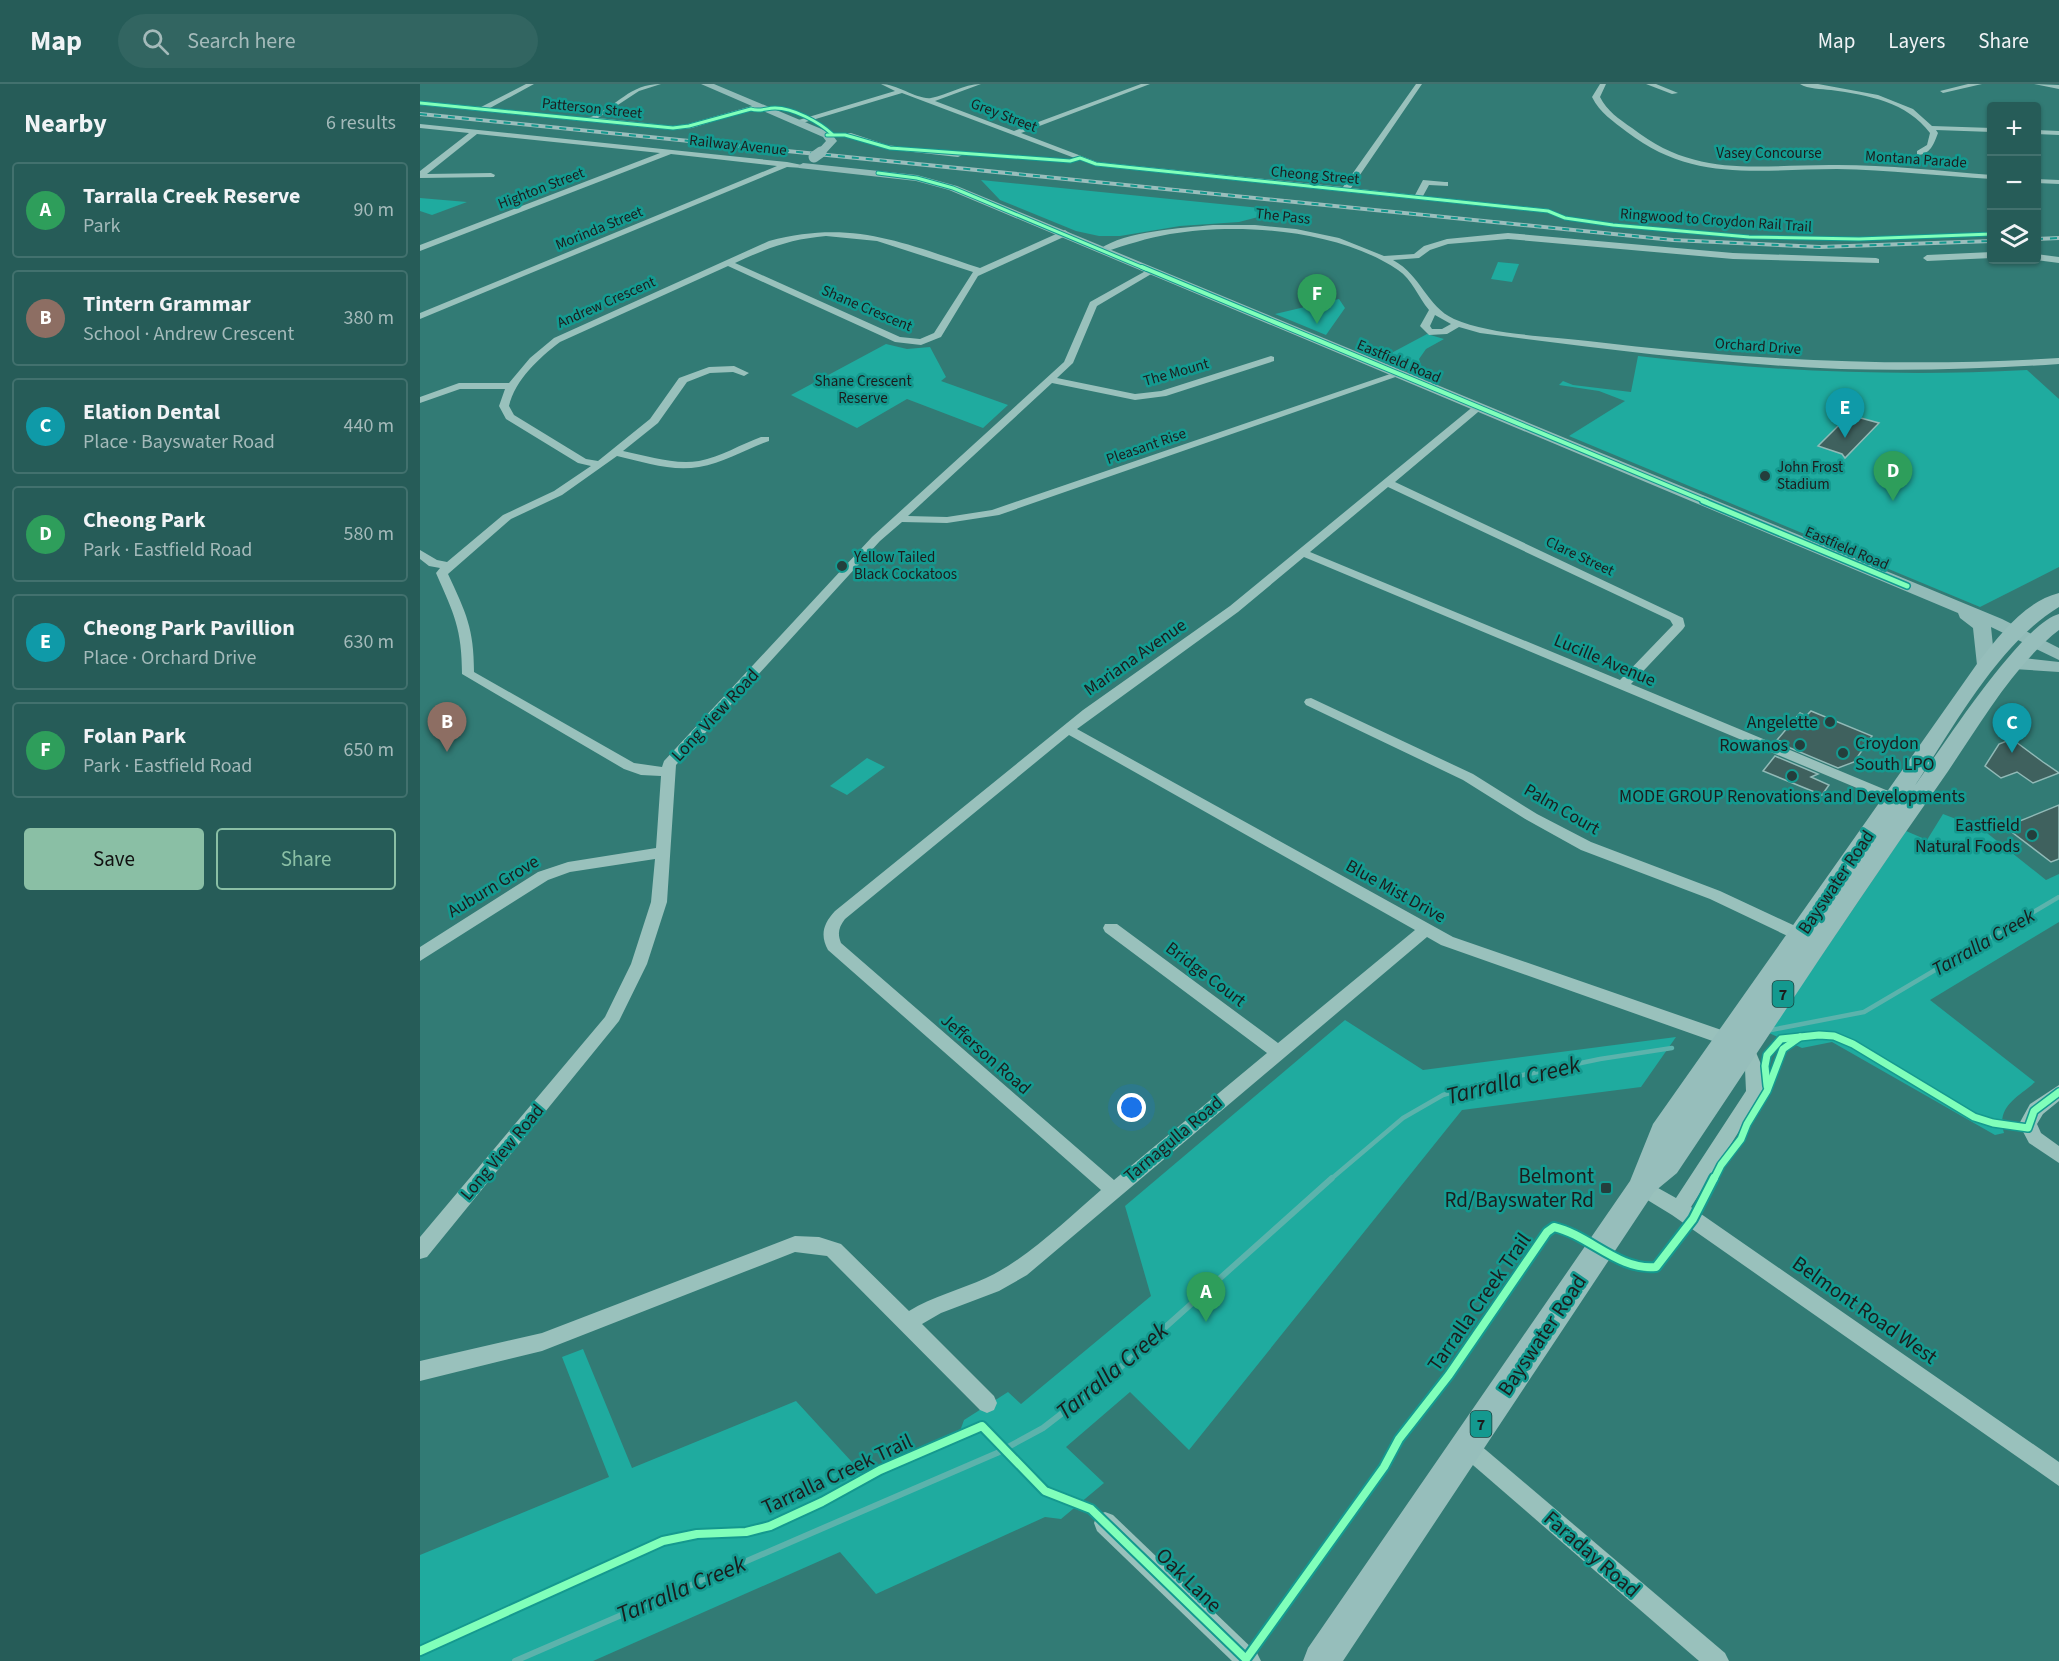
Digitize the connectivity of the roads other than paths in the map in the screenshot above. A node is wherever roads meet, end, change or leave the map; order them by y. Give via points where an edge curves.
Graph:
1 (531, 84) edge
2 (658, 84) edge
3 (706, 84) edge
4 (884, 84) edge
5 (978, 84) edge
6 (1147, 84) edge
7 (1419, 84) edge
8 (1603, 84) edge
9 (1649, 84) edge
10 (1803, 84) edge
11 (1979, 84) edge
12 (2037, 84) edge
13 (2059, 87) edge
14 (902, 91) junction
15 (1943, 91) dead end
16 (1674, 93) dead end
17 (928, 101) junction
18 (420, 103) edge
19 (759, 106) junction
20 (482, 109) junction
21 (591, 120) junction
22 (796, 122) junction
23 (420, 126) edge
24 (1931, 128) junction
25 (1987, 130) edge
26 (475, 132) junction
27 (2041, 132) edge
28 (1015, 133) junction
29 (2059, 133) edge
30 (827, 135) junction
31 (670, 152) junction
32 (1920, 153) dead end
33 (958, 155) dead end
34 (1080, 158) joint
35 (787, 164) junction
36 (803, 166) junction
37 (1838, 167) joint
38 (420, 175) edge
39 (491, 175) dead end
40 (1987, 177) edge
41 (2041, 181) edge
42 (2059, 182) edge
43 (1446, 184) dead end
44 (1346, 189) junction
45 (1418, 197) junction
46 (1548, 211) dead end
47 (1065, 233) junction
48 (420, 248) edge
49 (1104, 249) junction
50 (1987, 255) edge
51 (1416, 256) junction
52 (1385, 258) junction
53 (1927, 258) dead end
54 (2041, 258) edge
55 (2059, 260) edge
56 (1876, 261) dead end
57 (728, 263) junction
58 (1402, 268) junction
59 (1154, 270) junction
60 (980, 271) junction
61 (1434, 310) junction
62 (420, 316) edge
63 (1458, 324) junction
64 (1271, 359) dead end
65 (2059, 362) edge
66 (744, 373) dead end
67 (1399, 374) junction
68 (1052, 380) junction
69 (513, 386) junction
70 (420, 400) edge
71 (1479, 407) junction
72 (765, 439) dead end
73 (616, 453) junction
74 (600, 465) junction
75 (1388, 483) junction
76 (899, 518) junction
77 (420, 554) edge
78 (1303, 554) junction
79 (447, 566) junction
80 (2059, 599) edge
81 (1948, 603) junction
82 (2032, 615) junction
83 (2059, 620) edge
84 (2013, 632) junction
85 (2032, 641) junction
86 (2059, 655) edge
87 (2013, 664) junction
88 (1986, 665) junction
89 (2059, 667) edge
90 (1621, 687) junction
91 (1311, 702) dead end
92 (1068, 729) junction
93 (668, 772) junction
94 (1906, 797) junction
95 (664, 852) junction
96 (1111, 928) dead end
97 (1425, 930) junction
98 (1800, 935) junction
99 (834, 946) joint
100 (420, 955) edge
101 (1737, 1043) junction
102 (1278, 1052) junction
103 (2059, 1092) edge
104 (2059, 1155) edge
105 (1642, 1187) junction
106 (1113, 1190) junction
107 (1679, 1209) junction
108 (420, 1251) edge
109 (907, 1323) junction
110 (420, 1371) edge
111 (987, 1403) dead end
112 (1466, 1446) junction
113 (2059, 1475) edge
114 (1106, 1523) dead end
115 (1249, 1661) edge
116 (1321, 1661) edge
117 (1717, 1661) edge

1 - 20 street
2 - 21 street via 636,90
3 - 19 main road
4 - 14 street, Grey Street
5 - 17 street
6 - 28 street
7 - 44 street
8 - 37 street, Vasey Concourse via 1596,97 1602,109 1646,143 1676,159 1727,168
9 - 16 street
10 - 24 street via 1888,101 1918,115
11 - 15 street
12 - 13 street
14 - 17 street, Grey Street
14 - 22 street
17 - 28 street, Grey Street
18 - 20 street, Patterson Street
19 - 21 street, Patterson Street via 678,128
19 - 22 main road
20 - 21 street, Patterson Street
22 - 30 main road
23 - 26 street, Railway Avenue
24 - 25 street
24 - 32 street via 1934,140
26 - 31 street, Railway Avenue
26 - 38 street
27 - 29 street
28 - 34 street, Grey Street
30 - 33 street via 851,135 886,147
30 - 36 main road via 832,141
31 - 35 street, Railway Avenue
31 - 48 street, Highton Street
34 - 44 street, Cheong Street via 1096,164
35 - 36 street, Railway Avenue
35 - 62 street, Morinda Street
36 - 47 main road, Eastfield Road via 935,182
37 - 40 street, Montana Parade
38 - 39 street
41 - 42 street
43 - 45 street via 1426,182
44 - 45 street, Cheong Street
45 - 46 street, Cheong Street
47 - 49 main road, Eastfield Road
47 - 60 street, Shane Crescent
49 - 52 street, The Pass via 1175,231 1246,228 1313,235
49 - 59 main road, Eastfield Road
50 - 53 street
51 - 52 street
51 - 56 street via 1447,242 1508,236 1733,256
51 - 58 street
52 - 58 street, The Pass
54 - 55 street
57 - 60 street, Andrew Crescent via 783,240 834,232 868,236
57 - 60 street, Shane Crescent via 912,343 938,335
57 - 69 street, Andrew Crescent via 557,340 543,350
58 - 61 street, The Pass via 1419,284
59 - 67 main road, Eastfield Road
59 - 68 street, Long View Road via 1093,304 1068,363
61 - 63 street, The Pass
61 - 63 street via 1425,326 1429,332 1444,332
63 - 65 street, Orchard Drive via 1511,335 1779,363 1900,367
64 - 68 street, The Mount via 1144,398
66 - 73 street via 734,369 710,370 684,380 654,421
67 - 71 main road, Eastfield Road
67 - 76 street, Pleasant Rise via 995,513 954,521
68 - 76 street, Long View Road
69 - 70 street via 459,386
69 - 74 street, Andrew Crescent via 504,400 510,417 582,461
71 - 75 street, Mariana Avenue
71 - 81 main road, Eastfield Road
72 - 73 street via 714,460 688,465
73 - 74 street
74 - 79 street via 558,494 507,517
75 - 78 street, Mariana Avenue
75 - 90 street, Clare Street via 1679,621 1679,626
76 - 93 street, Long View Road via 676,756
77 - 79 street
78 - 90 street, Lucille Avenue
78 - 92 street, Mariana Avenue
79 - 93 street via 441,576 464,623 468,674 629,766
80 - 82 main road, Bayswater Road / 7
81 - 82 main road via 2000,614
81 - 84 main road, Eastfield Road
81 - 88 main road via 1982,626
82 - 84 main road, Bayswater Road / 7
83 - 85 main road, Bayswater Road / 7
84 - 85 main road, Eastfield Road
84 - 88 main road, Bayswater Road / 7
85 - 86 main road, Eastfield Road
85 - 87 main road, Bayswater Road / 7
87 - 89 main road
87 - 94 main road, Bayswater Road / 7
88 - 94 main road, Bayswater Road / 7
90 - 94 street, Lucille Avenue
91 - 98 street, Palm Court via 1468,777 1586,846 1715,894
92 - 97 street, Blue Mist Drive
92 - 99 street, Mariana Avenue via 840,915 831,926
93 - 95 street, Long View Road
94 - 98 main road, Bayswater Road / 7
94 - 101 main road, Bayswater Road / 7
95 - 100 street, Auburn Grove via 568,867 543,876
95 - 108 street, Long View Road via 658,902 639,964 611,1021
96 - 102 street, Bridge Court
97 - 101 street, Blue Mist Drive
97 - 102 street, Tarnagulla Road
98 - 101 main road, Bayswater Road / 7
99 - 106 street, Jefferson Road
101 - 105 main road, Bayswater Road / 7 via 1667,1164
101 - 107 street via 1754,1069 1755,1092
102 - 106 street, Tarnagulla Road
103 - 104 street via 2028,1119 2028,1128 2040,1143
105 - 107 street, Belmont Road West
105 - 112 main road, Bayswater Road / 7
106 - 109 street, Tarnagulla Road via 1020,1269 992,1286 934,1306
107 - 113 street, Belmont Road West
109 - 110 street via 834,1250 822,1245 795,1244 542,1342
109 - 111 street
112 - 116 main road, Bayswater Road / 7
112 - 117 street, Faraday Road
114 - 115 street, Oak Lane

